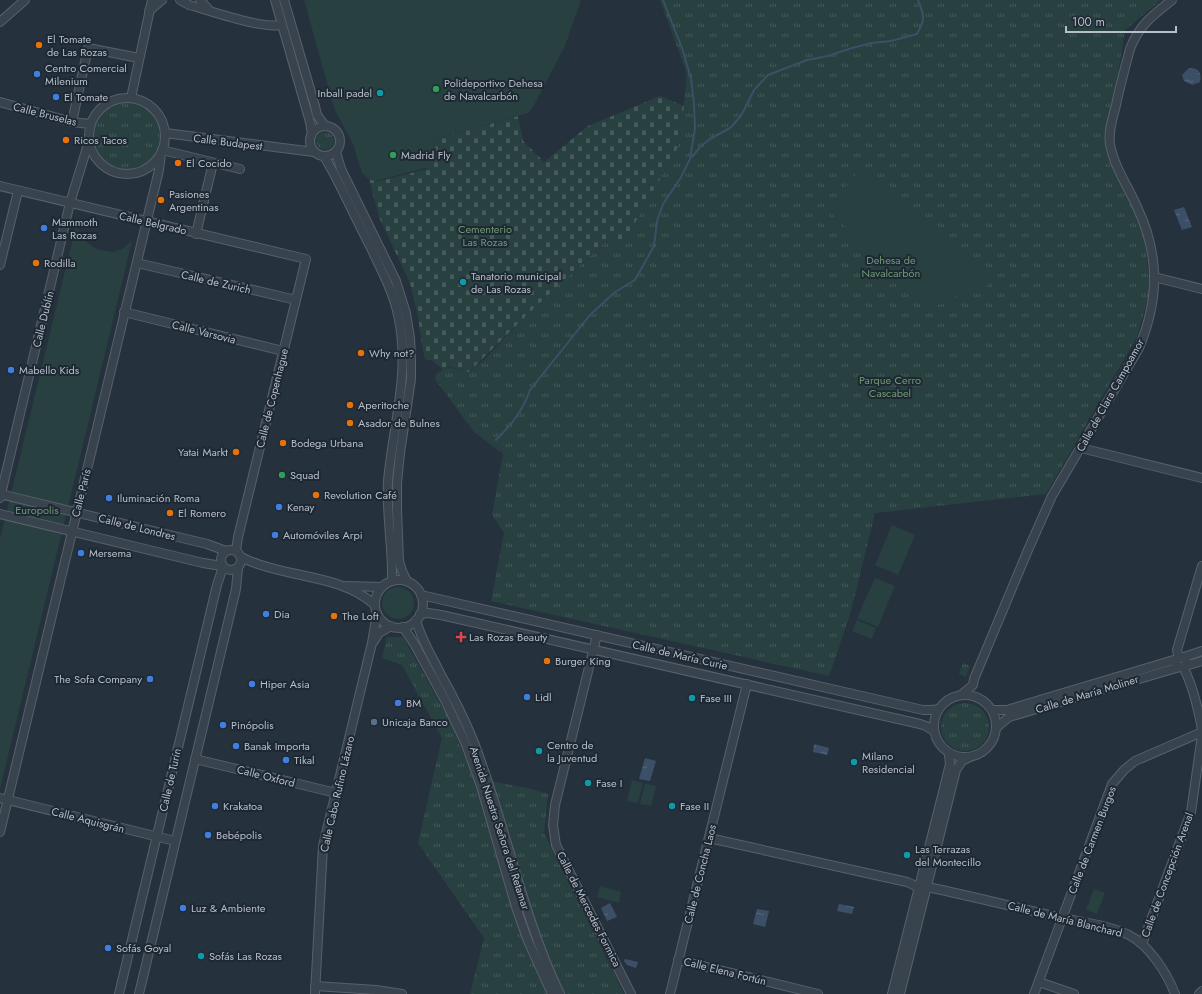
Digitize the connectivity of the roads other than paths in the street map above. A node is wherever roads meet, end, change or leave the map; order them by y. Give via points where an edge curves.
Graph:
1 (25, 0) edge
2 (152, 0) edge
3 (162, 0) edge
4 (180, 0) edge
5 (200, 0) edge
6 (275, 0) edge
7 (284, 0) edge
8 (1172, 0) edge
9 (209, 10) junction
10 (149, 11) junction
11 (0, 22) edge
12 (282, 25) junction
13 (139, 58) junction
14 (131, 98) junction
15 (0, 102) edge
16 (72, 122) junction
17 (90, 124) junction
18 (326, 126) junction
19 (165, 133) junction
20 (311, 137) junction
21 (89, 141) junction
22 (291, 149) junction
23 (162, 152) junction
24 (314, 152) junction
25 (336, 152) junction
26 (324, 156) junction
27 (214, 162) junction
28 (240, 169) dead end
29 (0, 186) edge
30 (18, 190) junction
31 (70, 203) junction
32 (146, 222) junction
33 (196, 234) junction
34 (306, 259) joint
35 (137, 263) junction
36 (0, 265) edge
37 (1154, 277) junction
38 (1202, 289) edge
39 (296, 300) junction
40 (124, 312) junction
41 (283, 352) junction
42 (1081, 448) junction
43 (1202, 478) edge
44 (0, 495) edge
45 (76, 512) junction
46 (0, 514) edge
47 (72, 531) junction
48 (233, 552) junction
49 (260, 565) junction
50 (223, 566) junction
51 (1202, 566) edge
52 (239, 567) junction
53 (392, 581) junction
54 (407, 581) junction
55 (344, 586) junction
56 (382, 587) junction
57 (421, 596) junction
58 (376, 609) junction
59 (418, 617) junction
60 (391, 626) junction
61 (403, 627) junction
62 (597, 635) junction
63 (372, 643) junction
64 (594, 651) junction
65 (1202, 651) edge
66 (1202, 661) edge
67 (1181, 662) junction
68 (747, 684) junction
69 (973, 685) junction
70 (961, 695) junction
71 (979, 698) junction
72 (939, 709) junction
73 (992, 710) junction
74 (997, 728) junction
75 (1202, 730) edge
76 (934, 731) junction
77 (1202, 735) edge
78 (949, 754) junction
79 (195, 758) junction
80 (968, 758) junction
81 (336, 793) junction
82 (4, 799) edge
83 (0, 832) edge
84 (157, 837) junction
85 (709, 838) junction
86 (176, 841) junction
87 (923, 887) junction
88 (1062, 918) junction
89 (1142, 944) junction
90 (678, 960) junction
91 (1039, 982) junction
92 (315, 990) edge
93 (1202, 991) edge
94 (119, 994) edge
95 (139, 994) edge
96 (402, 994) edge
97 (552, 994) edge
98 (560, 994) edge
99 (631, 994) edge
100 (670, 994) edge
101 (818, 994) edge
102 (892, 994) edge
103 (900, 994) edge
104 (1034, 994) edge
105 (1074, 994) edge
106 (1175, 994) edge
107 (1199, 994) edge

1 - 11 street
2 - 10 street
3 - 10 street
4 - 9 street
5 - 9 street
6 - 12 street
7 - 18 street via 317,114
8 - 37 street, Calle de Clara Campoamor via 1146,22 1133,40 1110,128 1113,158 1146,226
9 - 12 street via 274,27
10 - 13 street
12 - 20 street via 308,115
13 - 14 street
13 - 16 street via 88,48
14 - 17 street via 122,98 106,104
14 - 19 street via 146,104 158,114
15 - 16 street, Calle Bruselas
16 - 17 street, Calle Bruselas
17 - 21 street
18 - 20 street via 320,127
18 - 25 street via 334,129 340,136 340,145
19 - 22 street, Calle Budapest
19 - 23 street
20 - 22 street
20 - 24 street
21 - 23 street via 101,164 125,174 146,169
21 - 31 street, Calle Dublín
22 - 24 street, Calle Budapest
23 - 27 street
23 - 32 street, Calle París
24 - 26 street
25 - 26 street
25 - 54 street via 341,169 396,282 408,325 410,380 397,483 399,561
26 - 53 street via 388,284 402,338 404,360 388,482
27 - 28 street
27 - 33 street
29 - 30 street, Calle Belgrado
30 - 31 street, Calle Belgrado
30 - 36 street
31 - 32 street, Calle Belgrado
31 - 44 street, Calle Dublín
32 - 33 street, Calle Belgrado
32 - 35 street, Calle París
33 - 34 street, Calle Belgrado
34 - 39 street, Calle de Copenhague
35 - 39 street, Calle de Zurich
35 - 40 street, Calle París
37 - 38 street
37 - 42 street, Calle de Clara Campoamor via 1149,319 1139,348
39 - 41 street, Calle de Copenhague
40 - 41 street, Calle Varsovia
40 - 45 street, Calle París
41 - 48 street, Calle de Copenhague
42 - 43 street
42 - 69 street, Calle de Clara Campoamor via 1052,496
44 - 45 street, Calle de Londres
45 - 47 street, Calle París
45 - 48 street, Calle de Londres
46 - 47 street, Calle de Londres
47 - 50 street, Calle de Londres
47 - 82 street, Calle París
48 - 49 street, Calle de Londres
48 - 50 street via 221,558
48 - 52 street via 242,560
49 - 52 street
49 - 55 street
50 - 52 street via 232,571
50 - 84 street, Calle de Turín
51 - 67 street via 1177,650
52 - 79 street, Calle de Turín via 236,589
53 - 54 street
53 - 56 street
54 - 57 street via 413,584
55 - 56 street
55 - 58 street via 363,595
56 - 58 street via 375,598
57 - 59 street via 423,602
57 - 62 street, Calle de María Curie
58 - 60 street via 382,621
58 - 63 street, Calle Cabo Rufino Lázaro
59 - 61 street via 410,625
59 - 64 street, Calle de María Curie via 428,613
59 - 98 street, Avenida Nuestra Señora del Retamar via 422,641 453,696 489,784 531,923
60 - 61 street
60 - 63 street via 379,633
61 - 97 street, Avenida Nuestra Señora del Retamar via 438,686 482,786 516,907
62 - 64 street, Calle de Mercedes Formica
62 - 72 street, Calle de María Curie via 922,710
63 - 81 street, Calle Cabo Rufino Lázaro
64 - 68 street, Calle de María Curie
64 - 99 street, Calle de Mercedes Formica via 555,805 553,825 556,845
65 - 67 street, Calle de María Moliner
66 - 67 street, Calle de María Moliner
67 - 73 street, Calle de María Moliner via 1007,710
67 - 74 street, Calle de María Moliner via 1010,717
67 - 75 street via 1199,712
68 - 76 street, Calle de María Curie via 920,724
68 - 85 street, Calle de Concha Laos
69 - 70 street, Calle de Clara Campoamor
69 - 71 street
70 - 71 street
70 - 72 street via 948,700
71 - 73 street
72 - 76 street via 934,720
73 - 74 street
74 - 80 street via 991,745 977,756
75 - 88 street, Calle de Carmen Burgos via 1135,760 1112,784
76 - 78 street via 939,744
77 - 89 street, Calle de Concepción Arenal via 1191,812
78 - 80 street
78 - 87 street via 950,764
79 - 81 street, Calle Oxford
79 - 86 street, Calle de Turín
80 - 87 street via 962,761 956,770
81 - 92 street, Calle Cabo Rufino Lázaro via 323,846
82 - 83 street, Calle París
82 - 84 street, Calle Aquisgrán
84 - 86 street, Calle Aquisgrán
84 - 94 street, Calle de Turín
85 - 87 street, Calle de María Blanchard
85 - 90 street, Calle de Concha Laos
86 - 95 street, Calle de Turín
87 - 88 street, Calle de María Blanchard
87 - 102 street
87 - 103 street via 919,901 920,914
88 - 89 street, Calle de María Blanchard via 1099,925 1129,935
88 - 91 street, Calle de Carmen Burgos
89 - 106 street, Calle de María Blanchard via 1169,979
90 - 100 street, Calle de Concha Laos
90 - 101 street, Calle Elena Fortún
91 - 104 street, Calle de Carmen Burgos
91 - 105 street
92 - 96 street via 376,990
93 - 107 street

